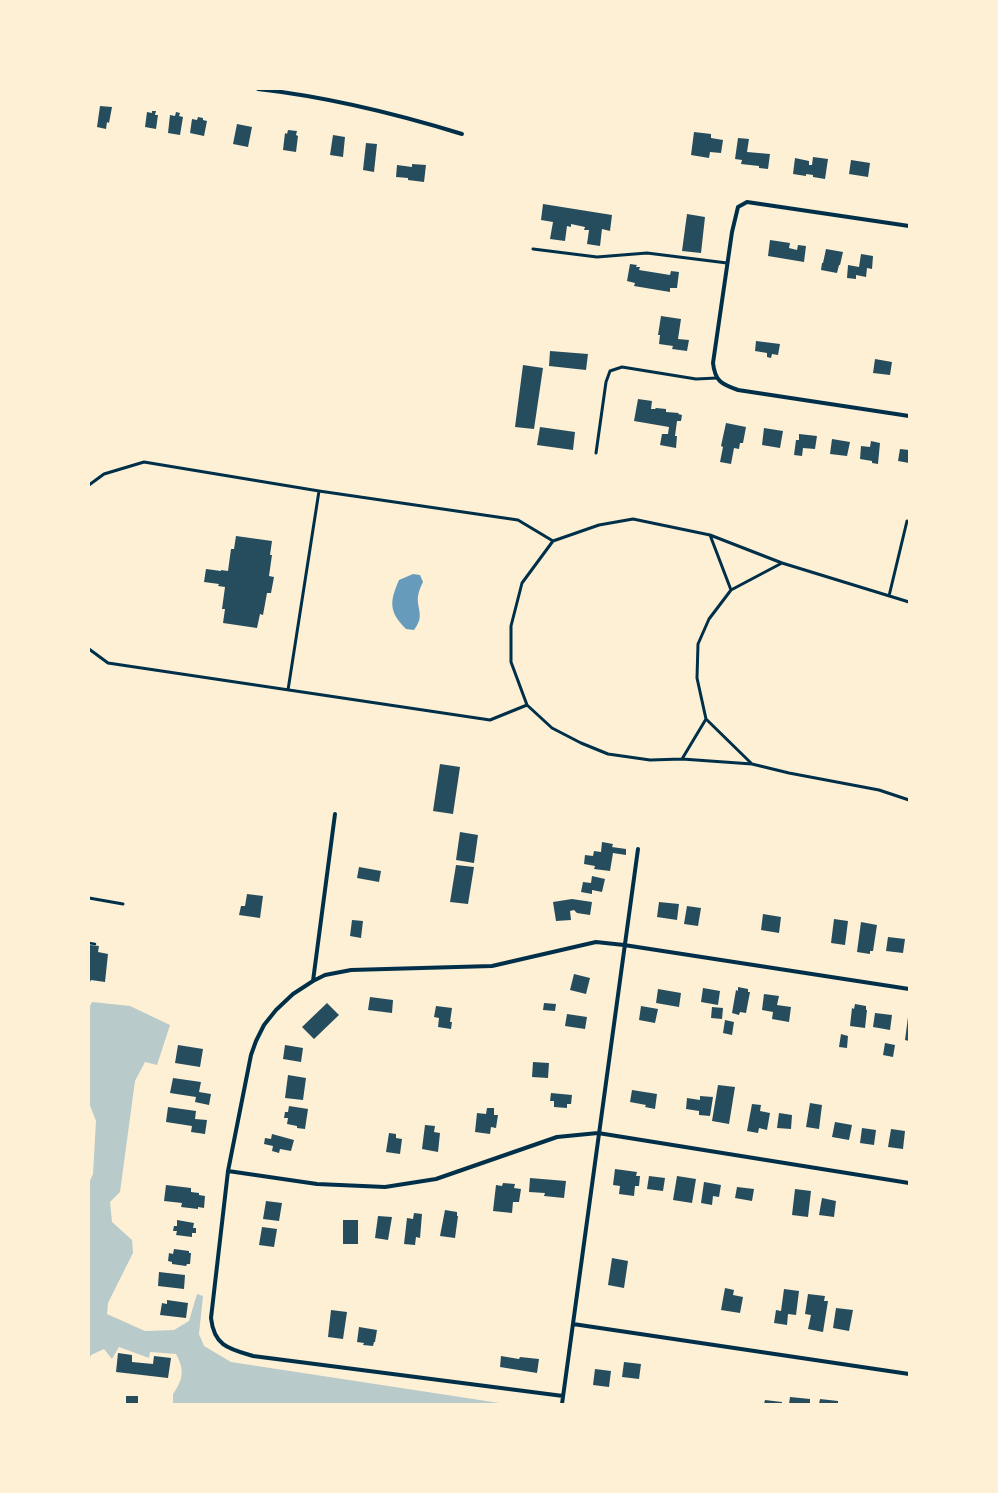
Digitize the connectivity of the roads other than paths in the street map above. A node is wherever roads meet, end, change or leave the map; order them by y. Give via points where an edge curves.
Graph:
1 (258, 89) edge
2 (462, 134) dead end
3 (909, 226) edge
4 (533, 250) dead end
5 (727, 263) junction
6 (716, 378) junction
7 (909, 416) edge
8 (596, 453) dead end
9 (89, 485) edge
10 (319, 491) junction
11 (907, 521) dead end
12 (710, 535) junction
13 (554, 541) junction
14 (782, 563) junction
15 (731, 590) junction
16 (889, 596) junction
17 (909, 602) edge
18 (89, 650) edge
19 (288, 690) junction
20 (527, 705) junction
21 (706, 719) junction
22 (682, 759) junction
23 (752, 764) junction
24 (909, 800) edge
25 (335, 814) dead end
26 (638, 849) dead end
27 (89, 898) edge
28 (123, 904) dead end
29 (624, 945) junction
30 (313, 981) junction
31 (909, 989) edge
32 (598, 1134) junction
33 (228, 1171) junction
34 (909, 1183) edge
35 (573, 1324) junction
36 (909, 1374) edge
37 (563, 1396) junction
38 (562, 1404) edge

1 - 2 street via 359,105
3 - 5 street via 747,202 738,207
4 - 5 lane via 597,257 646,253
5 - 6 street via 713,363
6 - 7 street via 738,390
6 - 8 lane via 696,379 622,367 610,371 606,382
9 - 10 lane via 104,474 144,462
10 - 13 lane via 518,520
10 - 19 lane
11 - 16 lane
12 - 13 lane via 633,519 599,525
12 - 14 lane
12 - 15 lane
13 - 20 lane via 522,583 511,626 511,662
14 - 15 lane
14 - 16 lane
15 - 21 lane via 709,619 698,644 697,678
16 - 17 lane
18 - 19 lane via 108,663
19 - 20 lane via 490,720
20 - 22 lane via 552,728 608,754 650,760
21 - 22 lane
21 - 23 lane
22 - 23 lane
23 - 24 lane via 879,790
25 - 30 street
26 - 29 street
27 - 28 lane
29 - 30 street via 596,942 492,966 351,970 325,975
29 - 31 street
29 - 32 street
30 - 33 street via 293,994 276,1010 256,1041 248,1067
32 - 33 street via 556,1137 436,1179 386,1187 317,1184
32 - 34 street
32 - 35 street
33 - 37 street via 211,1318 214,1333 220,1342 234,1350 254,1356
35 - 36 street
35 - 37 street
37 - 38 street

